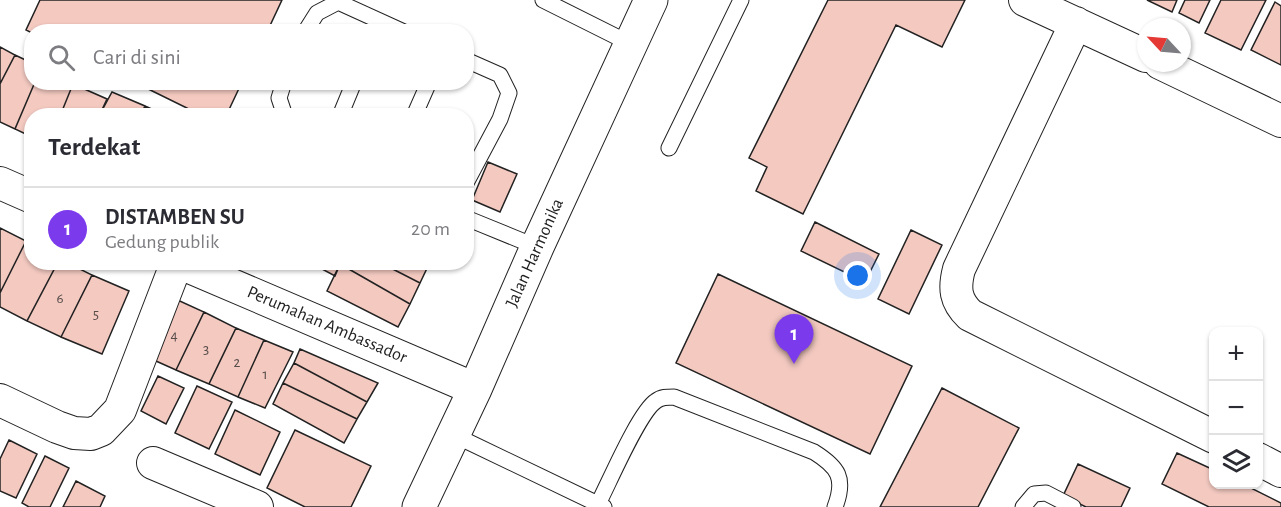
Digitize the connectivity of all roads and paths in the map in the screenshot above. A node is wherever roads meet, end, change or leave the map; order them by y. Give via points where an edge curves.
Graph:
1 (543, 0) edge
2 (651, 0) edge
3 (741, 0) edge
4 (1025, 0) edge
5 (1076, 23) junction
6 (310, 24) edge
7 (375, 24) edge
8 (631, 44) junction
9 (1137, 52) edge
10 (474, 64) edge
11 (1179, 72) edge
12 (282, 90) edge
13 (351, 90) edge
14 (425, 90) edge
15 (282, 108) edge
16 (343, 108) edge
17 (418, 108) edge
18 (1281, 121) edge
19 (669, 148) dead end
20 (474, 168) edge
21 (0, 183) edge
22 (24, 194) edge
23 (474, 221) edge
24 (537, 247) junction
25 (175, 270) edge
26 (197, 270) edge
27 (475, 389) junction
28 (0, 400) edge
29 (454, 435) junction
30 (1210, 435) edge
31 (1263, 462) edge
32 (153, 464) dead end
33 (1281, 471) edge
34 (601, 506) edge
35 (257, 507) edge
36 (419, 507) edge
37 (836, 507) edge
38 (1023, 507) edge
39 (1073, 507) edge

1 - 8 lane
2 - 8 street, Jalan Harmonika
3 - 19 lane
4 - 5 street
5 - 9 street
5 - 30 street via 959,269 957,297 970,315
6 - 7 lane via 317,13 338,2
8 - 24 street, Jalan Harmonika
10 - 20 lane via 500,75 509,93
11 - 18 street
12 - 15 lane
13 - 16 lane
14 - 17 lane
21 - 22 street
23 - 24 lane
24 - 27 street, Jalan Harmonika
25 - 28 street, Perumahan Ambassador via 120,410 101,430 90,434 57,428
26 - 27 street, Perumahan Ambassador
27 - 29 street, Jalan Harmonika
29 - 34 lane
29 - 36 street, Jalan Harmonika
31 - 33 street
32 - 35 street
34 - 37 lane via 643,415 657,400 674,396 829,461 839,472 841,487
38 - 39 lane via 1034,494 1046,493

